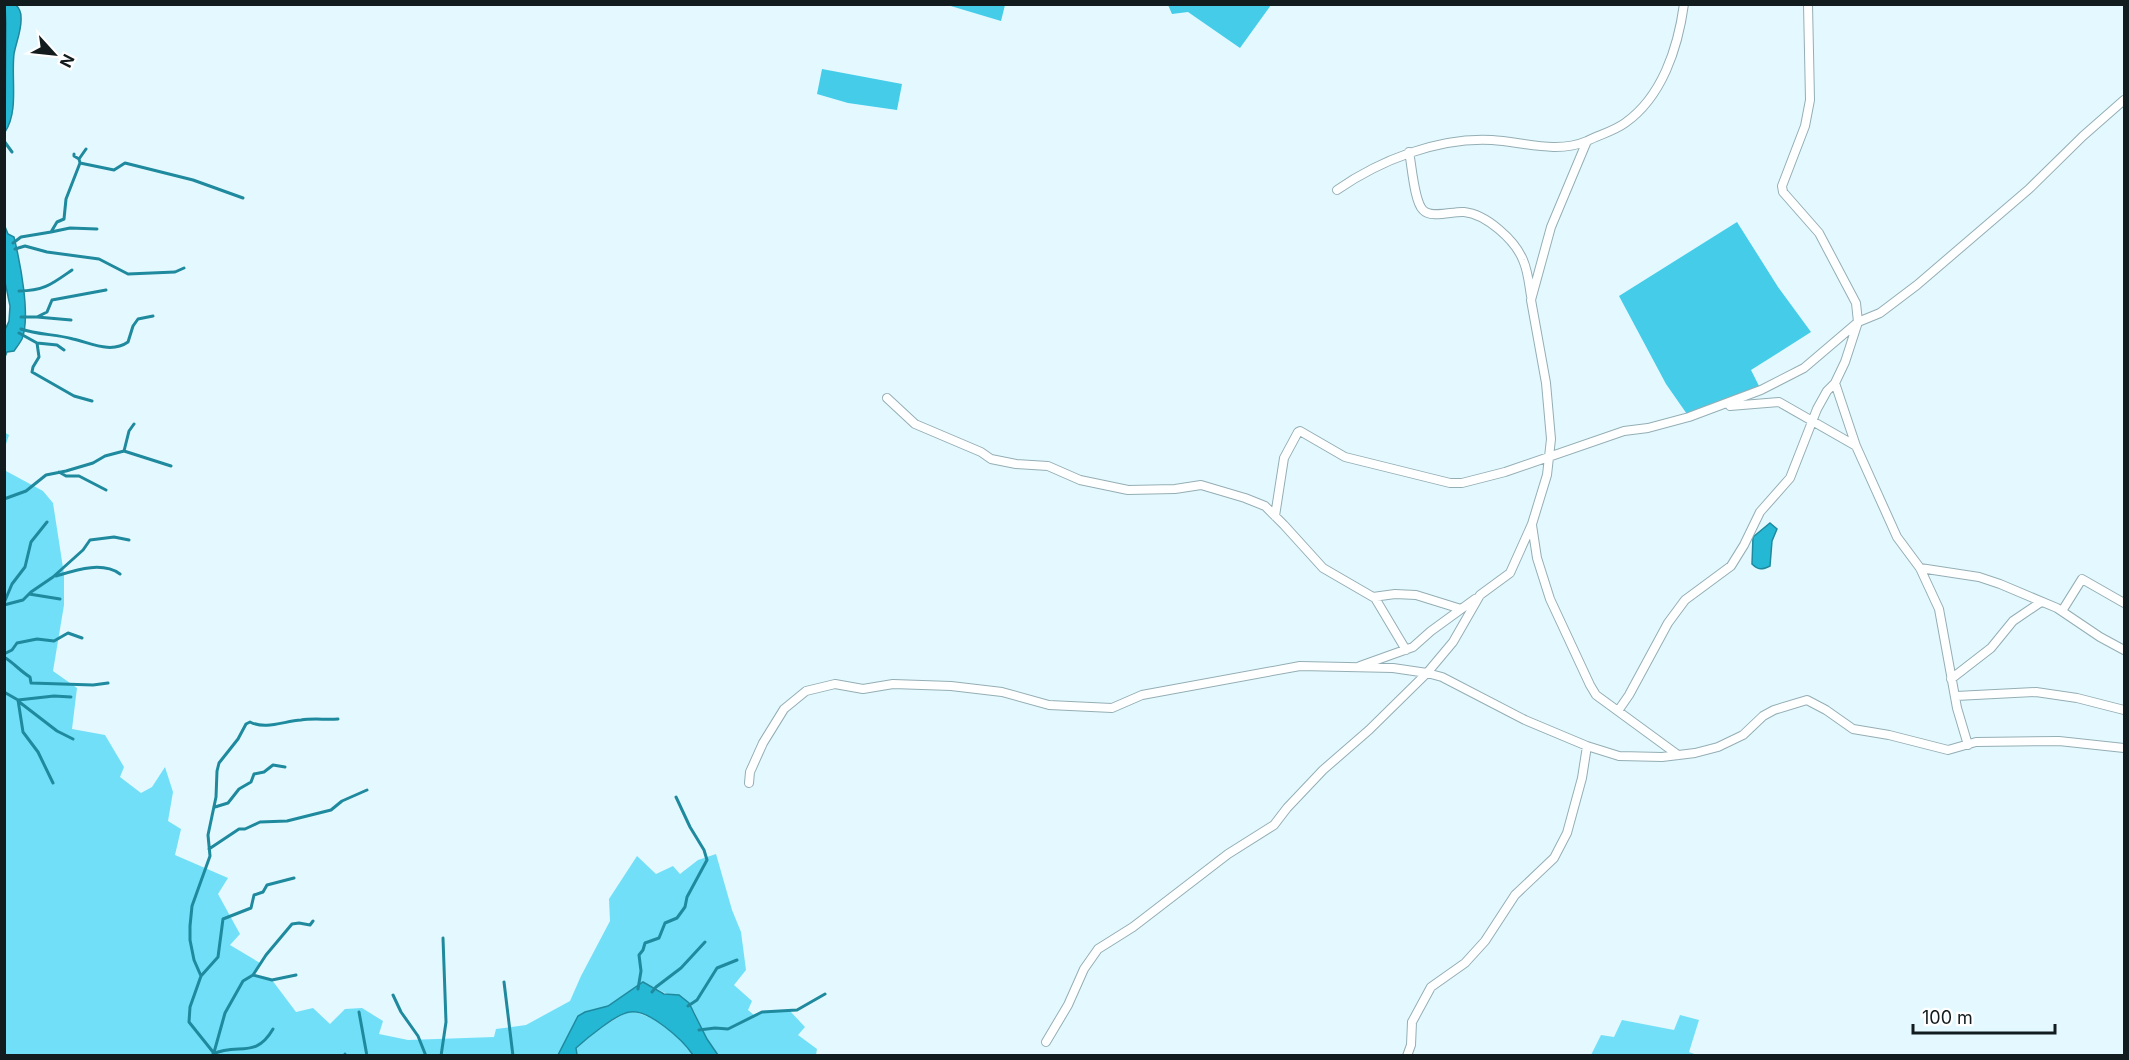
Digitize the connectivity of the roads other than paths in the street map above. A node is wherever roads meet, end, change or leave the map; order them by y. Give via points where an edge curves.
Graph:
1 (1684, 4) edge
2 (1808, 4) edge
3 (2124, 100) edge
4 (1587, 141) junction
5 (1409, 152) junction
6 (1337, 190) dead end
7 (1531, 300) junction
8 (1858, 322) junction
9 (1835, 383) junction
10 (887, 398) dead end
11 (1717, 408) junction
12 (1813, 421) junction
13 (1856, 446) junction
14 (1550, 458) junction
15 (1275, 516) junction
16 (1532, 524) junction
17 (1920, 568) junction
18 (1480, 595) junction
19 (1375, 598) junction
20 (2041, 602) junction
21 (2124, 603) edge
22 (1461, 609) junction
23 (2062, 611) junction
24 (1406, 650) junction
25 (2124, 650) edge
26 (1353, 669) junction
27 (1427, 673) junction
28 (1952, 679) junction
29 (1956, 696) junction
30 (2124, 710) edge
31 (1618, 711) junction
32 (1968, 745) junction
33 (1587, 746) junction
34 (2124, 748) edge
35 (1678, 755) junction
36 (749, 783) dead end
37 (1046, 1041) dead end
38 (1407, 1056) edge

1 - 4 street via 1677,39 1654,95 1627,122
2 - 8 street via 1810,99 1805,126 1782,186 1819,233 1844,277 1855,301
3 - 8 street via 2029,189 1917,285 1880,313
4 - 5 street via 1544,147 1490,140
4 - 7 street via 1553,220
5 - 6 street via 1360,174
5 - 7 street via 1422,210 1429,214 1467,212 1497,227 1523,259
7 - 14 street via 1546,383
8 - 9 street
8 - 11 street via 1804,368
9 - 12 street
9 - 13 street
10 - 15 street via 915,424 990,459 1048,466 1080,480 1128,490 1201,485 1245,498
11 - 12 street via 1774,402
11 - 14 street via 1624,431
12 - 13 street
12 - 31 street via 1790,478 1760,512 1731,566 1685,600
13 - 17 street via 1897,537
14 - 15 street via 1450,483 1345,457 1300,431 1284,458
14 - 16 street
15 - 19 street via 1323,568
16 - 18 street via 1510,573
16 - 31 street via 1536,558 1565,632 1596,695
17 - 20 street via 1979,577
17 - 28 street via 1939,609
18 - 22 street
18 - 27 street via 1453,642
19 - 22 street via 1392,594 1416,596
19 - 24 street
20 - 23 street
20 - 28 street via 2013,621 1991,648
21 - 23 street via 2082,579
22 - 24 street
23 - 25 street
24 - 26 street
26 - 27 street via 1393,668
26 - 36 street via 1300,666 1142,695 1112,708 1049,705 1002,692 951,686 892,684 863,689 835,684 806,691 784,709 763,743
27 - 33 street
27 - 37 street via 1323,770 1274,825 1098,949
28 - 29 street
29 - 30 street via 2036,693 2078,698
29 - 32 street
31 - 35 street
32 - 34 street via 2059,741
32 - 35 street via 1948,750 1853,729 1807,700 1774,710 1743,735 1718,747
33 - 35 street via 1618,756
33 - 38 street via 1567,833 1554,858 1515,895 1485,941 1465,963 1431,987 1412,1022

